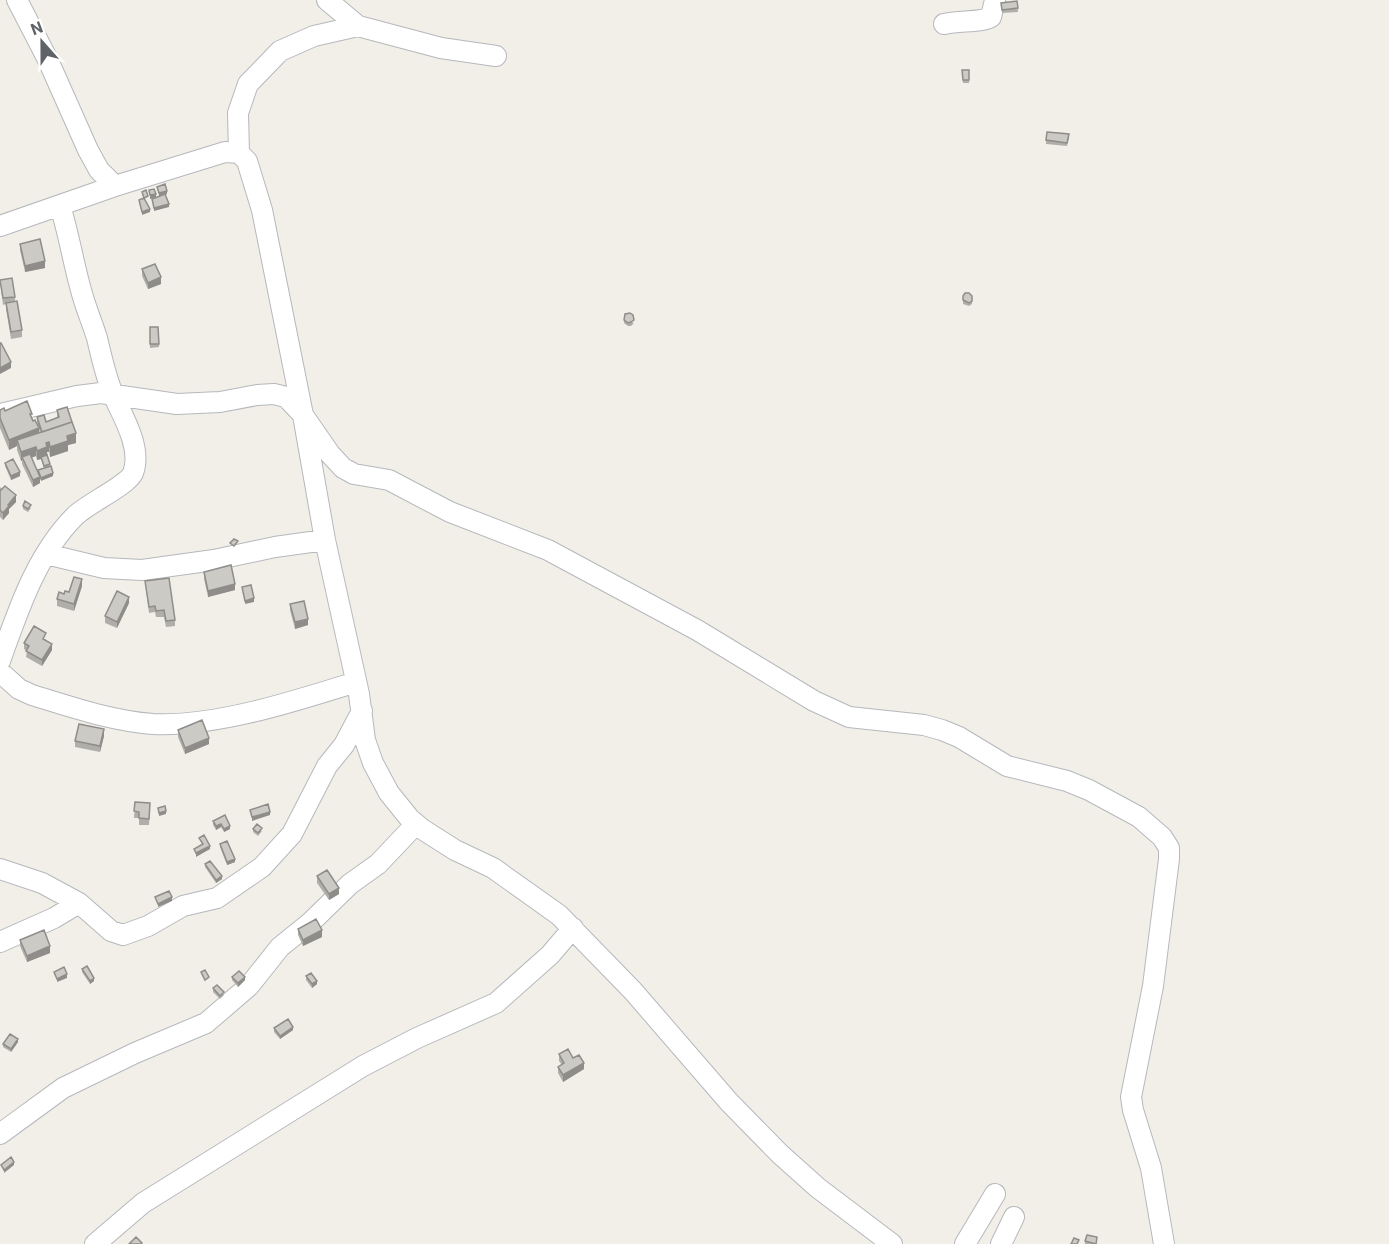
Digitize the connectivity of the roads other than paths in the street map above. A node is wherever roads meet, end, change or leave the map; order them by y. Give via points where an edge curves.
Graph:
1 (17, 0) edge
2 (327, 0) edge
3 (995, 0) edge
4 (944, 24) dead end
5 (358, 26) junction
6 (496, 56) dead end
7 (240, 153) junction
8 (115, 186) junction
9 (60, 206) junction
10 (0, 226) edge
11 (113, 394) junction
12 (0, 414) edge
13 (303, 415) junction
14 (325, 540) junction
15 (46, 554) junction
16 (0, 662) edge
17 (0, 672) edge
18 (356, 682) junction
19 (362, 711) junction
20 (415, 825) junction
21 (0, 869) edge
22 (79, 903) junction
23 (573, 928) junction
24 (0, 942) edge
25 (0, 1134) edge
26 (995, 1194) dead end
27 (1014, 1217) dead end
28 (95, 1244) edge
29 (892, 1244) edge
30 (965, 1244) edge
31 (1001, 1244) edge
32 (1164, 1244) edge

1 - 8 street via 88,150 99,170
2 - 5 street
3 - 4 street via 990,17 984,21
5 - 6 street via 441,48
5 - 7 street via 297,42 261,69 240,101
7 - 8 street via 220,153
7 - 13 street via 247,161 262,210
8 - 9 street
9 - 10 street
9 - 11 street
11 - 12 street via 77,396
11 - 13 street via 177,404 274,394 286,397
11 - 15 street via 134,448 133,473 74,517
13 - 14 street
13 - 32 street via 343,468 354,474 389,480 450,512 548,550 697,630 814,701 849,717 942,730 1006,766 1089,790 1139,817 1162,837 1169,848 1169,859 1153,986 1131,1097 1151,1168
14 - 15 street via 142,570 104,568
14 - 18 street
15 - 16 street
17 - 18 street via 32,695 152,724 218,719
18 - 19 street
19 - 20 street via 365,740 373,763 389,794
19 - 22 street via 344,745 327,766 292,834 262,867 217,898 183,906 123,935 111,931
20 - 23 street via 493,868
20 - 25 street via 378,864 280,947 249,986 206,1023 63,1088
21 - 22 street via 42,883
22 - 24 street
23 - 28 street via 550,955 496,1003 363,1066 143,1203
23 - 29 street via 780,1154
26 - 30 street
27 - 31 street

